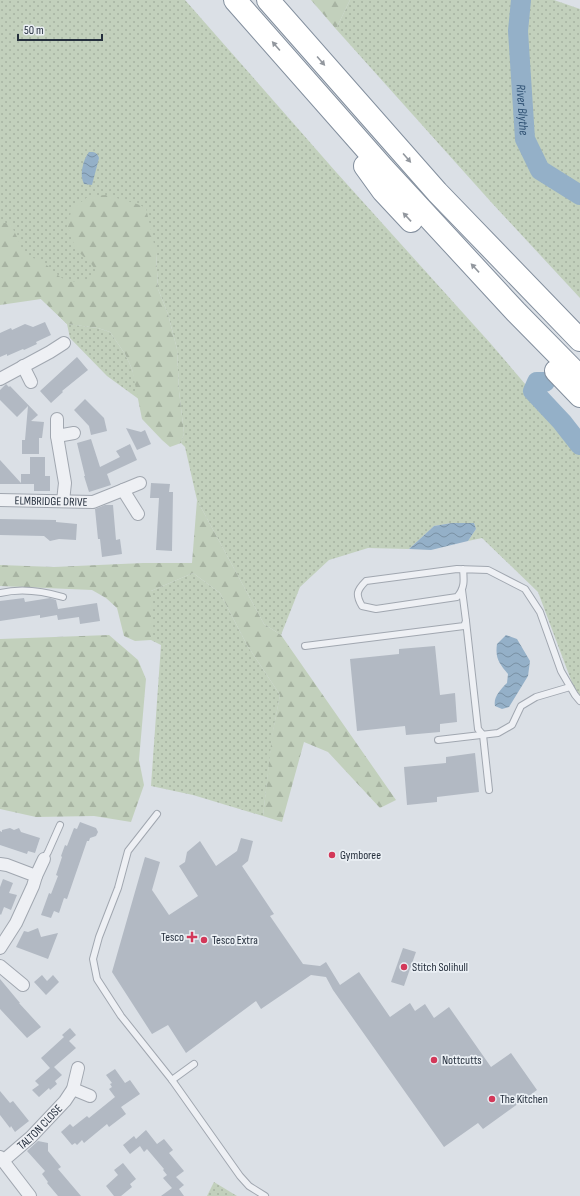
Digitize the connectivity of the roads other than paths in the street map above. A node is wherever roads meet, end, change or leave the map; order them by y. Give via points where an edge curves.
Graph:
1 (235, 0) edge
2 (268, 0) edge
3 (295, 68) junction
4 (437, 192) junction
5 (580, 321) edge
6 (580, 340) edge
7 (64, 343) dead end
8 (22, 366) junction
9 (580, 377) edge
10 (0, 379) edge
11 (31, 382) dead end
12 (580, 396) edge
13 (57, 419) dead end
14 (74, 433) dead end
15 (57, 436) junction
16 (140, 483) dead end
17 (124, 490) junction
18 (0, 500) edge
19 (63, 501) junction
20 (138, 514) dead end
21 (463, 569) junction
22 (462, 590) junction
23 (0, 593) edge
24 (63, 597) dead end
25 (466, 621) junction
26 (305, 646) dead end
27 (570, 687) junction
28 (580, 701) edge
29 (483, 735) junction
30 (438, 740) dead end
31 (489, 790) dead end
32 (157, 814) dead end
33 (60, 825) dead end
34 (44, 859) joint
35 (0, 864) edge
36 (36, 876) junction
37 (0, 948) edge
38 (0, 966) edge
39 (23, 985) dead end
40 (194, 1064) dead end
41 (78, 1068) dead end
42 (172, 1080) junction
43 (73, 1090) junction
44 (90, 1096) dead end
45 (1, 1159) edge
46 (30, 1196) edge
47 (265, 1196) edge

3 -> 1 highway
2 -> 4 highway
9 -> 3 highway via 383,168
12 -> 3 highway via 384,192
4 - 5 highway
4 - 6 highway
7 - 8 street
8 - 10 street
8 - 11 street
13 - 15 street
14 - 15 street
15 - 19 street via 65,483
16 - 17 street, ELMBRIDGE DRIVE
17 - 19 street, ELMBRIDGE DRIVE via 93,502
17 - 20 street
18 - 19 street, ELMBRIDGE DRIVE
21 - 22 lane via 465,581
21 - 22 lane via 366,581 357,594 362,606 376,609 457,597
21 - 27 lane via 488,570 525,589 540,612 561,671
22 - 25 lane
23 - 24 lane via 21,590
25 - 26 lane via 464,626
25 - 29 lane via 478,729
27 - 28 lane
27 - 29 lane via 536,696 521,706 512,725 498,733
29 - 30 lane
29 - 31 lane
32 - 42 lane via 128,850 118,888 93,959 97,979 117,1010
33 - 34 lane
34 - 36 street
35 - 36 street
36 - 37 street via 16,924
38 - 39 street
40 - 42 lane
41 - 43 street, TALTON CLOSE
42 - 47 lane via 240,1176 249,1186
43 - 44 street
43 - 45 street, TALTON CLOSE via 31,1137
45 - 46 street

